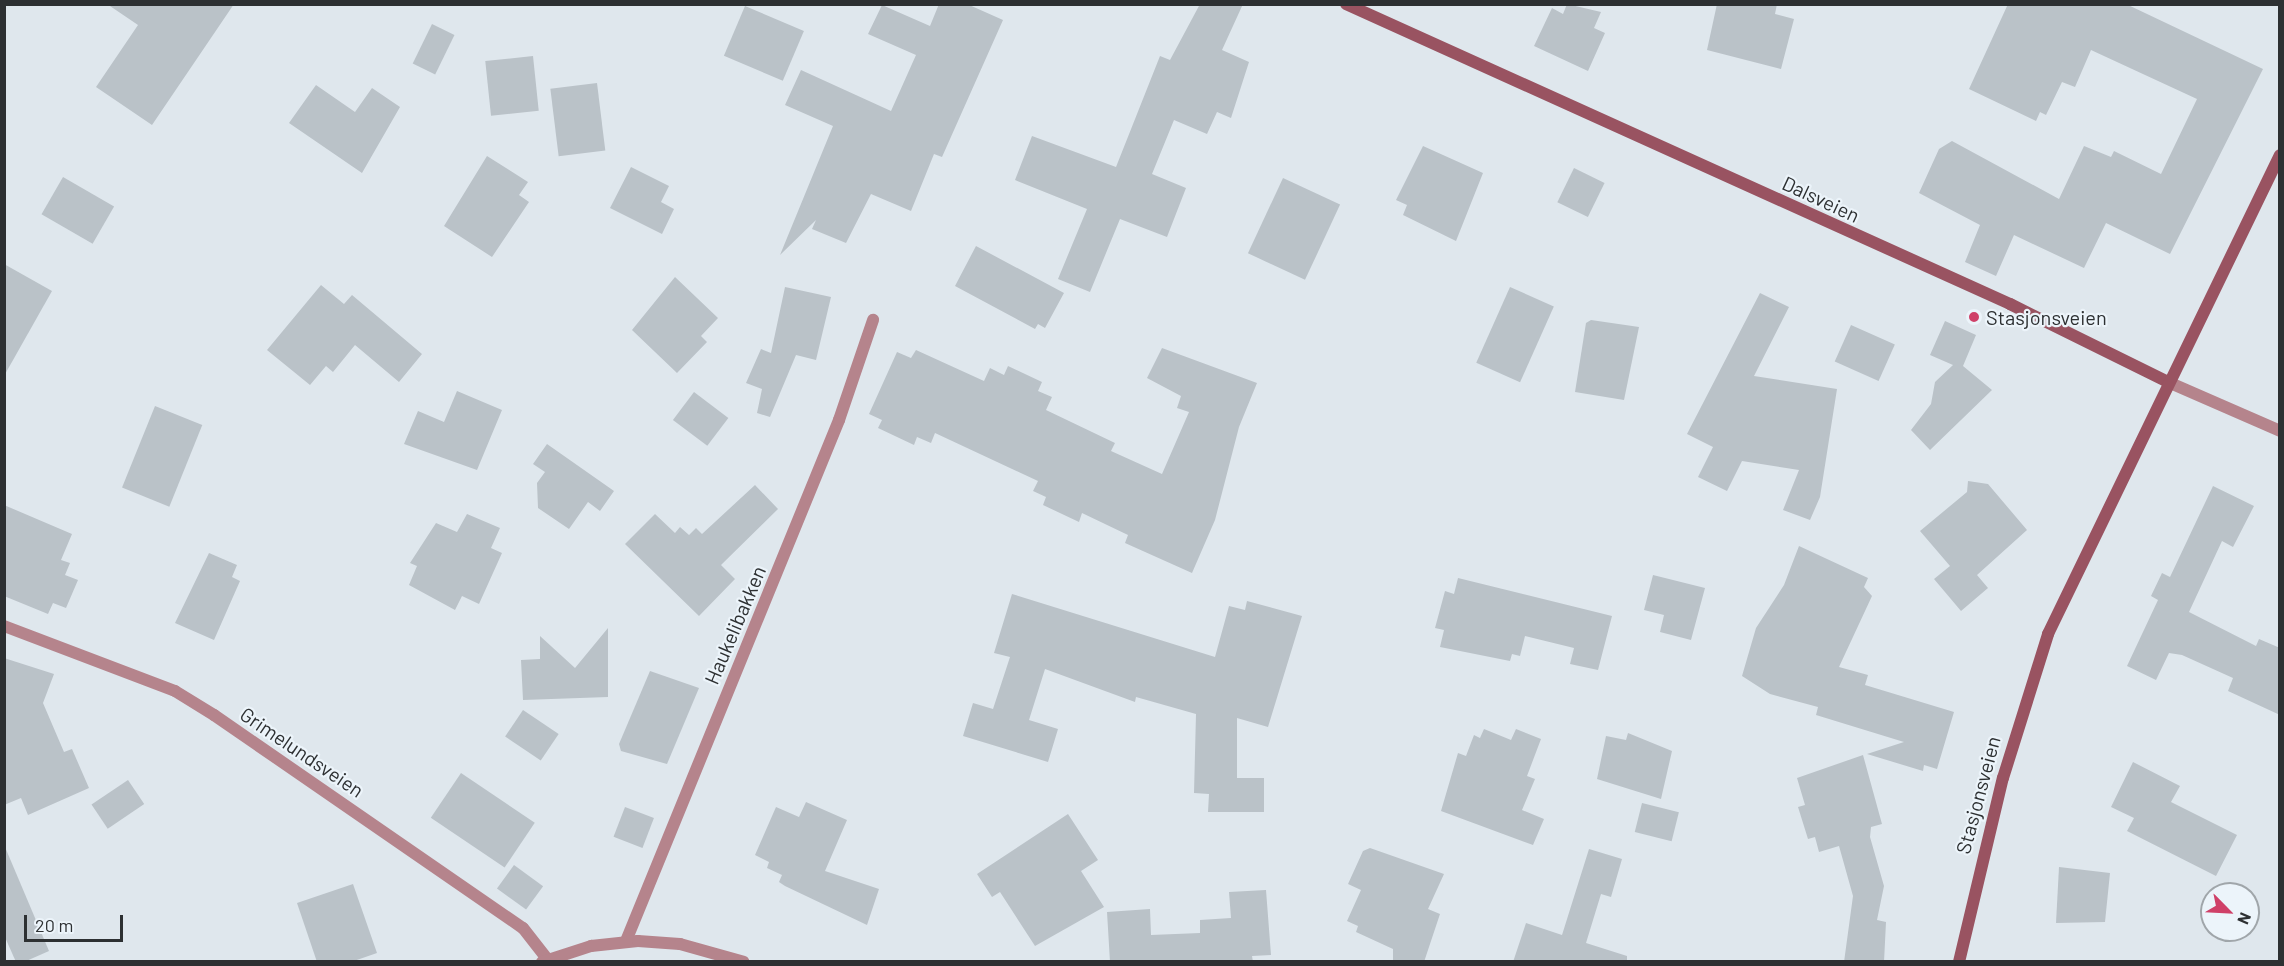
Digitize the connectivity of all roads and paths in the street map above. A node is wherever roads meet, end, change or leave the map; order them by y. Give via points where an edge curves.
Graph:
1 (1346, 4) edge
2 (2280, 155) edge
3 (873, 320) dead end
4 (2168, 382) junction
5 (2280, 431) edge
6 (4, 626) edge
7 (626, 941) junction
8 (544, 961) edge
9 (744, 962) edge
10 (1959, 962) edge

1 - 4 street, Dalsveien via 2010,304
2 - 4 street, Stasjonsveien
3 - 7 street, Haukelibakken via 839,420
4 - 5 street, Dalsveien
4 - 10 street, Stasjonsveien via 2038,661 1977,876
6 - 8 street, Grimelundsveien via 175,691 214,715 523,928
7 - 8 street
7 - 9 street via 680,944

